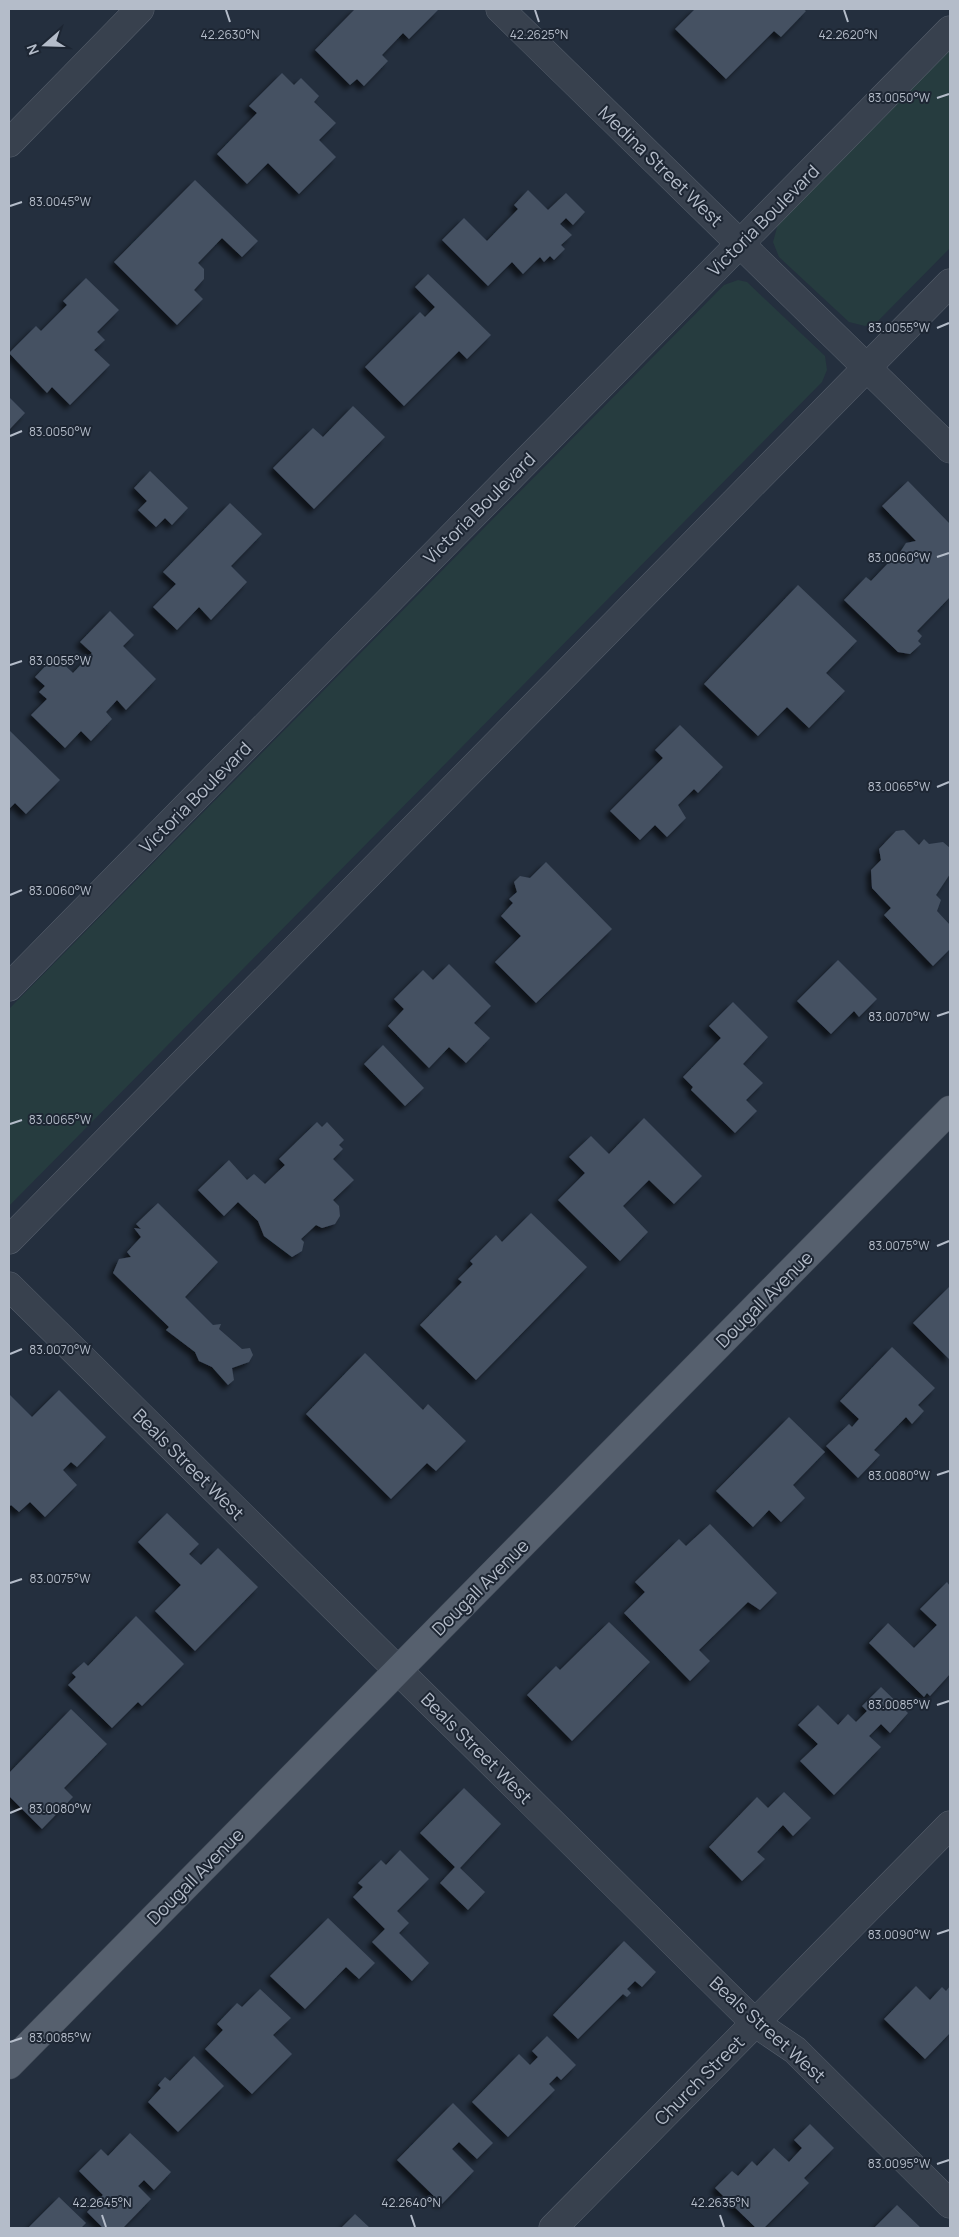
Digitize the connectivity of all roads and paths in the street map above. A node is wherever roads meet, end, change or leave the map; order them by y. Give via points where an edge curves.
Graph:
1 (140, 9) edge
2 (500, 9) edge
3 (950, 30) edge
4 (9, 143) edge
5 (740, 243) junction
6 (950, 283) edge
7 (867, 367) junction
8 (950, 449) edge
9 (9, 987) edge
10 (950, 1110) edge
11 (9, 1240) edge
12 (9, 1286) edge
13 (398, 1670) junction
14 (950, 1825) edge
15 (755, 2023) junction
16 (9, 2065) edge
17 (950, 2204) edge
18 (554, 2228) edge

1 - 4 street
2 - 5 street, Medina Street West
3 - 5 street, Victoria Boulevard
5 - 7 street, Medina Street West
5 - 9 street, Victoria Boulevard
6 - 7 street
7 - 8 street, Medina Street West
7 - 11 street
10 - 13 main road, Dougall Avenue
12 - 13 street, Beals Street West
13 - 15 street, Beals Street West
13 - 16 main road, Dougall Avenue
14 - 15 street, Church Street
15 - 17 street, Beals Street West via 795,2050
15 - 18 street, Church Street

